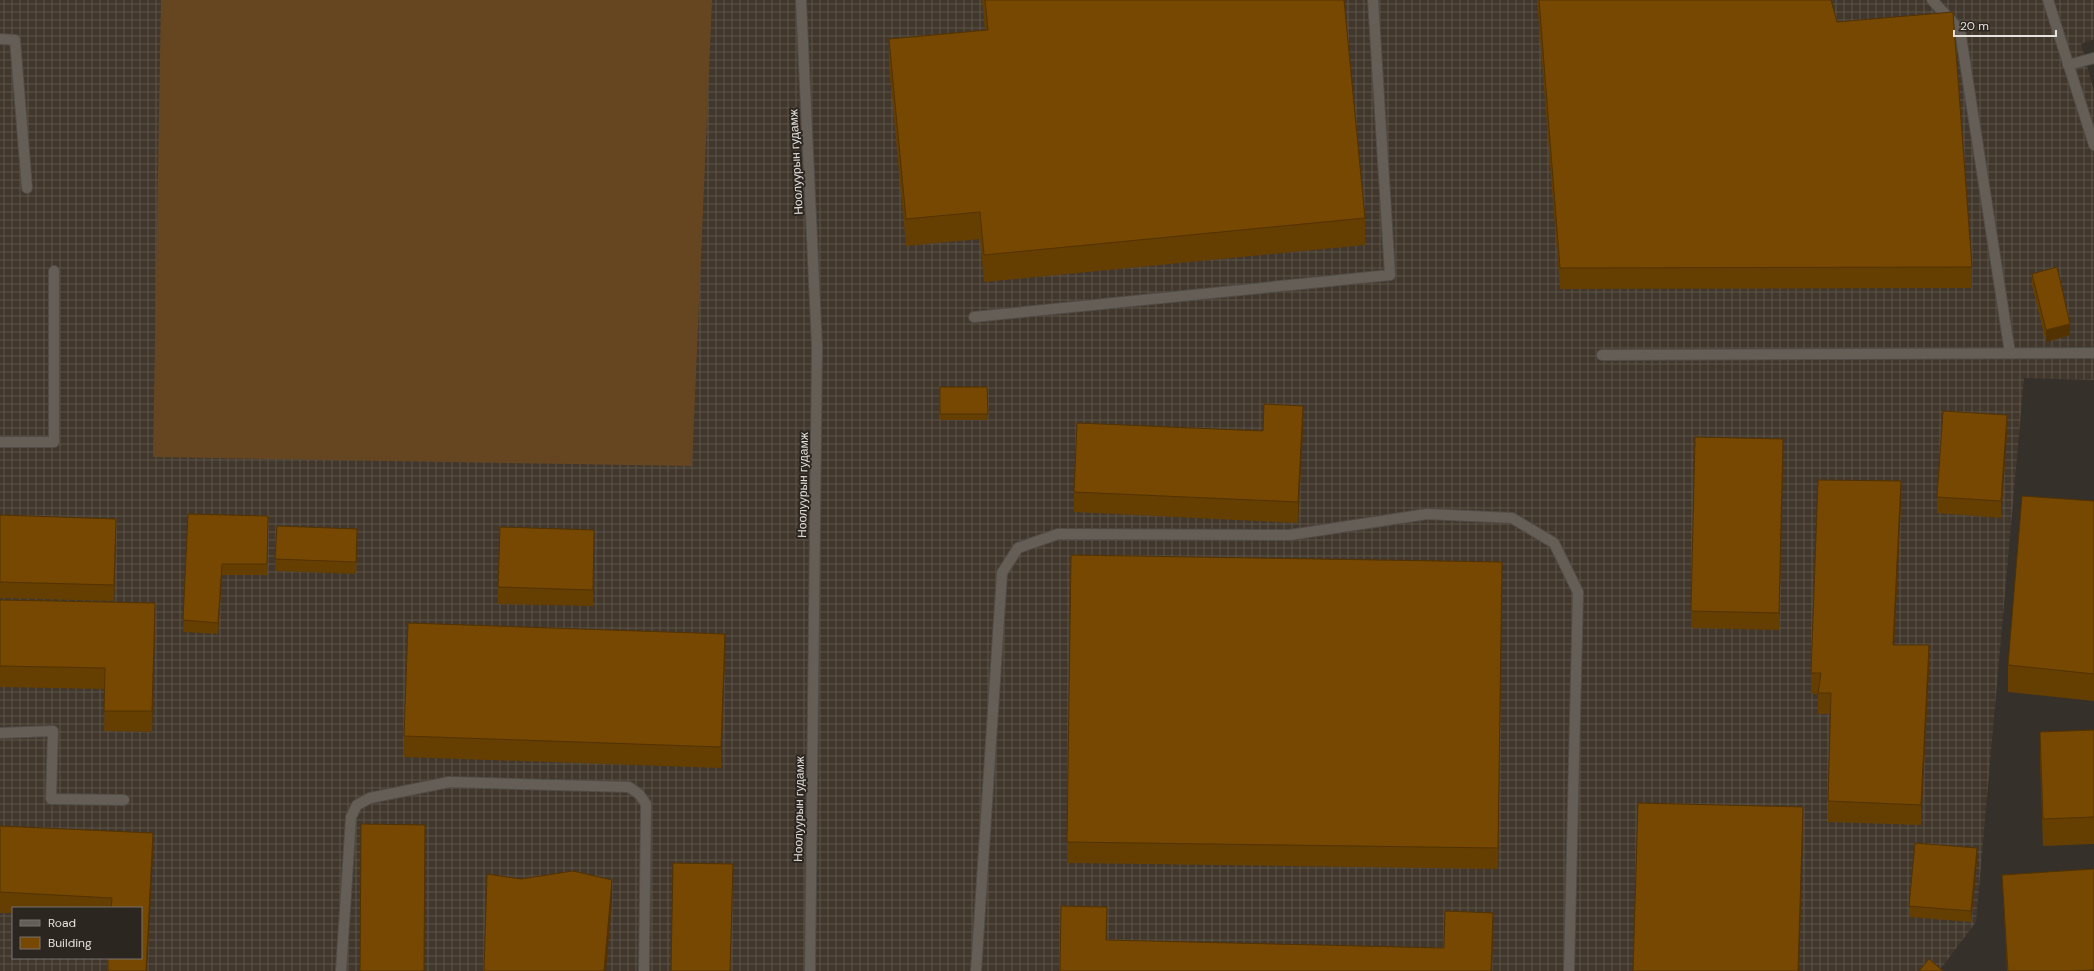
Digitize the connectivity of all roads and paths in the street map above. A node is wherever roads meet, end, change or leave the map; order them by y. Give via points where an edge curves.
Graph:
1 (801, 0) edge
2 (1373, 0) edge
3 (1932, 0) edge
4 (2048, 0) edge
5 (0, 39) edge
6 (2094, 58) edge
7 (2068, 66) junction
8 (2094, 145) edge
9 (27, 188) dead end
10 (54, 271) dead end
11 (974, 317) dead end
12 (2010, 353) junction
13 (2094, 354) edge
14 (1602, 355) dead end
15 (0, 442) edge
16 (0, 733) edge
17 (124, 800) dead end
18 (341, 971) edge
19 (644, 971) edge
20 (810, 971) edge
21 (976, 971) edge
22 (1569, 971) edge

1 - 20 street, Ноолуурын гудамж via 817,347
2 - 11 street via 1390,275
3 - 12 street via 1960,30
4 - 7 street
5 - 9 street via 16,40
6 - 7 street
7 - 8 street
10 - 15 street via 54,442
12 - 13 street
12 - 14 street
16 - 17 street via 53,731 51,799
18 - 19 street via 351,817 357,806 370,798 449,782 629,787 639,794 646,804
21 - 22 street via 1002,573 1018,548 1058,534 1290,535 1427,514 1512,518 1554,543 1578,592

